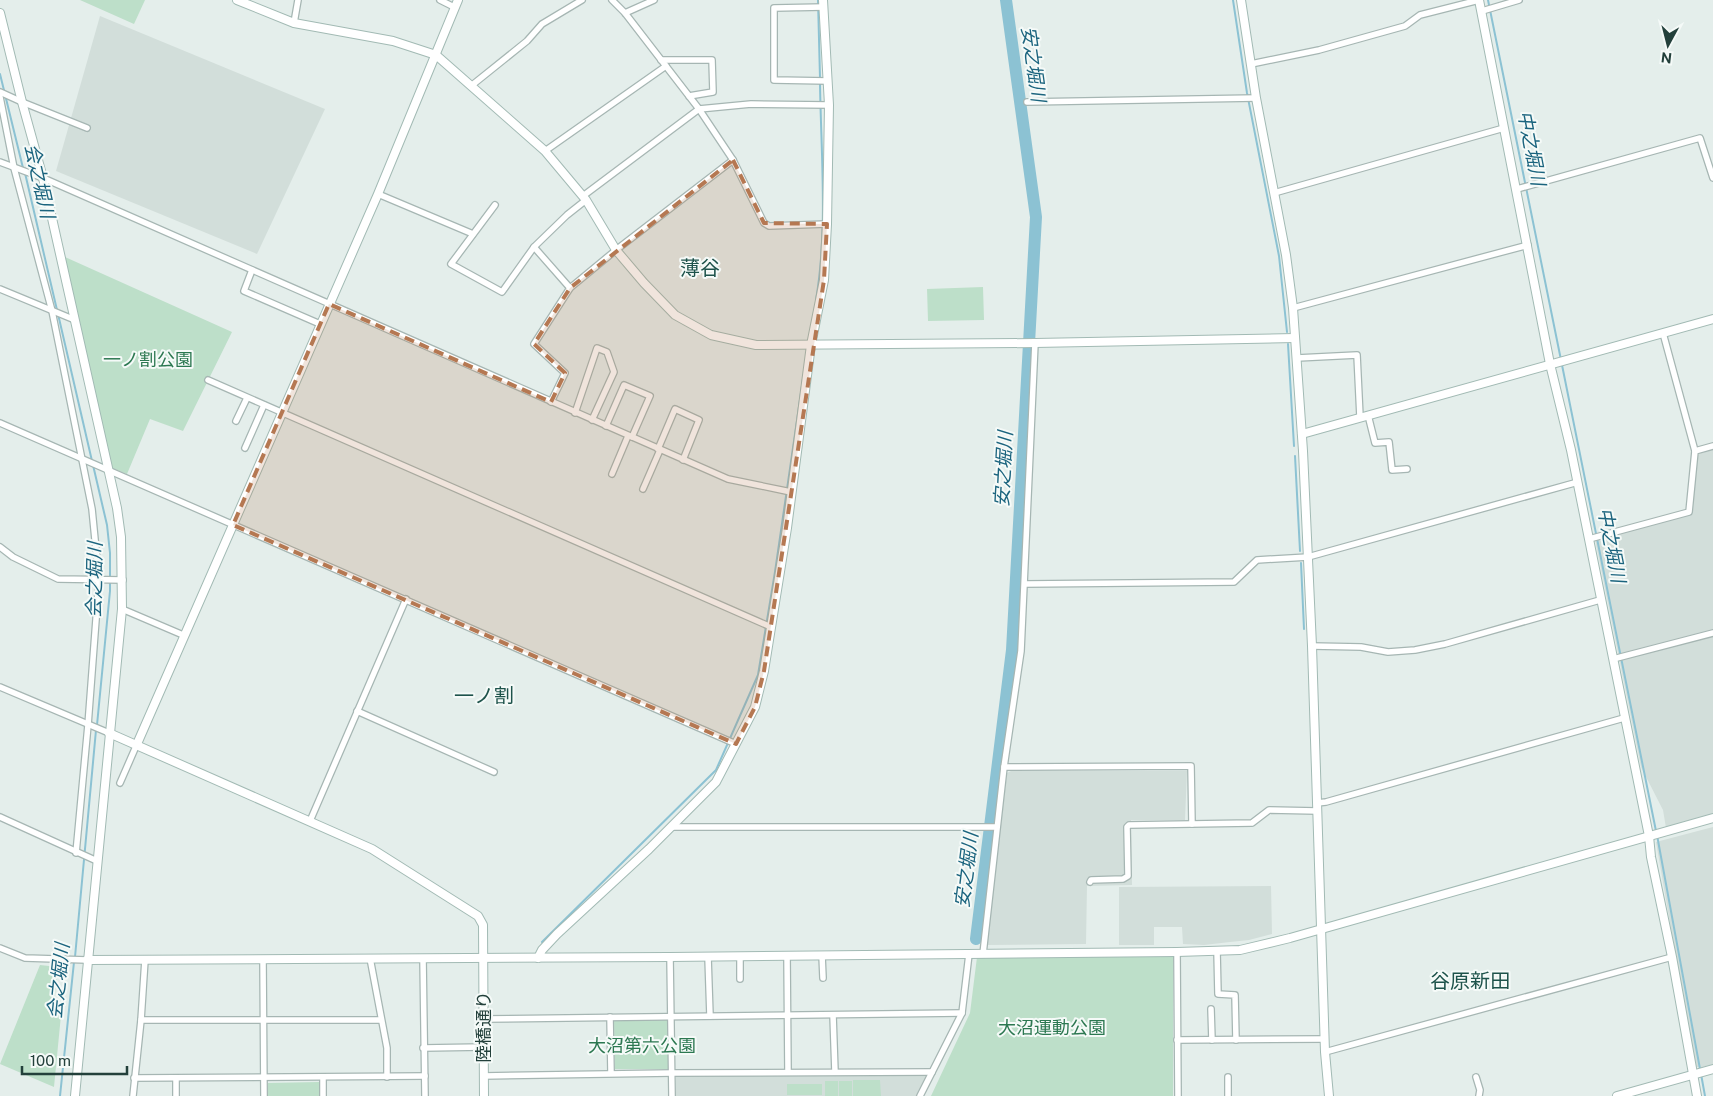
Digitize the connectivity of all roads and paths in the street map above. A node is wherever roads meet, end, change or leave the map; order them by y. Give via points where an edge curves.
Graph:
1 (236, 0) edge
2 (298, 0) edge
3 (440, 0) edge
4 (582, 0) edge
5 (612, 0) edge
6 (654, 0) edge
7 (1241, 0) edge
8 (1479, 0) edge
9 (1520, 0) edge
10 (456, 3) edge
11 (823, 4) edge
12 (1482, 11) junction
13 (0, 13) edge
14 (625, 13) junction
15 (294, 24) junction
16 (436, 55) junction
17 (661, 60) junction
18 (1251, 64) junction
19 (666, 66) junction
20 (828, 81) junction
21 (471, 86) junction
22 (0, 92) edge
23 (689, 96) junction
24 (0, 97) edge
25 (1255, 98) junction
26 (22, 102) junction
27 (1027, 102) dead end
28 (829, 105) junction
29 (699, 109) junction
30 (87, 128) dead end
31 (1504, 128) junction
32 (545, 150) junction
33 (733, 160) junction
34 (0, 162) edge
35 (17, 169) junction
36 (43, 178) junction
37 (1713, 178) edge
38 (1519, 189) junction
39 (1274, 193) junction
40 (378, 194) junction
41 (584, 198) junction
42 (495, 205) dead end
43 (827, 224) junction
44 (473, 234) junction
45 (1528, 245) junction
46 (534, 247) junction
47 (616, 250) junction
48 (252, 270) junction
49 (570, 288) junction
50 (0, 289) edge
51 (330, 304) junction
52 (1293, 308) junction
53 (53, 312) junction
54 (1713, 319) edge
55 (75, 320) junction
56 (320, 324) junction
57 (1663, 333) junction
58 (1295, 338) junction
59 (1035, 343) junction
60 (811, 345) junction
61 (1297, 358) junction
62 (1550, 364) junction
63 (208, 380) dead end
64 (247, 398) junction
65 (551, 402) junction
66 (264, 405) junction
67 (281, 413) junction
68 (575, 413) junction
69 (1368, 415) junction
70 (1360, 418) junction
71 (592, 420) junction
72 (236, 421) dead end
73 (0, 423) edge
74 (606, 426) junction
75 (1302, 434) junction
76 (630, 436) junction
77 (1713, 446) edge
78 (245, 448) dead end
79 (659, 449) junction
80 (1694, 451) junction
81 (86, 460) junction
82 (683, 460) junction
83 (1407, 469) dead end
84 (108, 470) junction
85 (612, 474) dead end
86 (1578, 482) junction
87 (643, 489) dead end
88 (791, 492) junction
89 (233, 525) junction
90 (1589, 538) junction
91 (0, 547) edge
92 (1308, 557) junction
93 (100, 580) junction
94 (122, 580) junction
95 (1025, 584) junction
96 (406, 600) junction
97 (1600, 600) junction
98 (122, 609) junction
99 (771, 627) junction
100 (1713, 633) edge
101 (183, 635) junction
102 (1312, 646) junction
103 (1612, 659) junction
104 (0, 687) edge
105 (358, 711) junction
106 (1624, 718) junction
107 (88, 725) junction
108 (109, 733) junction
109 (137, 744) junction
110 (736, 744) junction
111 (1004, 767) junction
112 (494, 772) dead end
113 (120, 783) dead end
114 (1317, 807) junction
115 (0, 817) edge
116 (1713, 818) edge
117 (310, 821) junction
118 (1192, 824) junction
119 (671, 827) junction
120 (996, 827) junction
121 (1649, 836) junction
122 (76, 853) junction
123 (96, 861) junction
124 (1090, 882) dead end
125 (1322, 928) junction
126 (0, 948) edge
127 (1217, 951) junction
128 (1177, 952) junction
129 (969, 954) junction
130 (983, 954) junction
131 (822, 955) junction
132 (740, 956) junction
133 (787, 956) junction
134 (670, 957) junction
135 (708, 957) junction
136 (1672, 957) junction
137 (370, 958) junction
138 (423, 958) junction
139 (484, 958) junction
140 (538, 958) junction
141 (84, 960) junction
142 (145, 960) junction
143 (263, 960) junction
144 (823, 978) dead end
145 (740, 979) dead end
146 (1212, 1009) dead end
147 (962, 1013) junction
148 (788, 1015) junction
149 (833, 1015) junction
150 (672, 1016) junction
151 (710, 1016) junction
152 (610, 1017) junction
153 (263, 1019) junction
154 (483, 1019) junction
155 (141, 1020) junction
156 (381, 1020) junction
157 (1325, 1039) junction
158 (1177, 1040) junction
159 (1212, 1040) junction
160 (1236, 1040) junction
161 (483, 1047) junction
162 (423, 1048) junction
163 (1325, 1052) junction
164 (1713, 1069) edge
165 (788, 1072) junction
166 (834, 1072) junction
167 (932, 1072) junction
168 (611, 1073) junction
169 (672, 1073) junction
170 (1693, 1074) junction
171 (425, 1076) junction
172 (483, 1076) junction
173 (1476, 1076) dead end
174 (323, 1077) junction
175 (387, 1077) junction
176 (1228, 1077) dead end
177 (134, 1078) junction
178 (176, 1078) junction
179 (264, 1078) junction
180 (75, 1096) edge
181 (133, 1096) edge
182 (176, 1096) edge
183 (264, 1096) edge
184 (323, 1096) edge
185 (425, 1096) edge
186 (484, 1096) edge
187 (672, 1096) edge
188 (920, 1096) edge
189 (1178, 1096) edge
190 (1228, 1096) edge
191 (1329, 1096) edge
192 (1479, 1096) edge
193 (1617, 1096) edge
194 (1697, 1096) edge

1 - 15 street
2 - 15 street
3 - 10 street
4 - 21 street via 542,24 527,41
5 - 14 street
6 - 14 street
7 - 18 street
8 - 12 street
8 - 18 street via 1420,15 1405,26 1319,50
9 - 12 street
10 - 16 street
11 - 20 street
11 - 20 street via 774,8 774,80
12 - 31 street
13 - 26 street
14 - 17 street
15 - 16 street via 393,41
16 - 21 street
16 - 40 street
17 - 19 street
17 - 23 street via 712,60 713,92
18 - 25 street
19 - 23 street
19 - 32 street
20 - 28 street
21 - 32 street
22 - 26 street
23 - 29 street
24 - 35 street
25 - 27 street
25 - 39 street
26 - 30 street
26 - 36 street
28 - 29 street via 751,104
28 - 43 street
29 - 33 street
29 - 41 street
31 - 38 street
31 - 39 street
32 - 41 street
33 - 43 street via 764,223 769,226
33 - 47 street
34 - 35 street
35 - 36 street
35 - 53 street
36 - 48 street
36 - 55 street
37 - 38 street via 1700,138
38 - 45 street
39 - 52 street
40 - 44 street
40 - 51 street
41 - 46 street
41 - 47 street
42 - 44 street
43 - 60 street via 824,280
44 - 46 street via 451,264 502,292
45 - 52 street
45 - 62 street
46 - 49 street
47 - 49 street
47 - 60 street via 676,315 711,335 756,345
48 - 51 street
48 - 56 street via 244,291
49 - 65 street via 534,344 566,373
50 - 53 street
51 - 56 street
51 - 65 street
52 - 58 street
53 - 55 street
53 - 81 street
54 - 57 street
55 - 84 street
56 - 67 street
57 - 62 street
57 - 80 street
58 - 59 street
58 - 61 street
59 - 60 street
59 - 95 street
60 - 88 street
61 - 70 street via 1356,355
61 - 75 street
62 - 69 street
62 - 86 street
63 - 64 street
64 - 66 street
64 - 72 street
65 - 68 street
66 - 67 street
66 - 78 street
67 - 89 street
67 - 99 street
68 - 71 street
68 - 71 street via 597,348 607,352 614,372
69 - 70 street
69 - 83 street via 1376,444 1389,442 1392,470
70 - 75 street
71 - 74 street
73 - 81 street
74 - 76 street
74 - 76 street via 624,385 650,396
75 - 92 street
76 - 79 street
76 - 85 street
77 - 80 street
79 - 82 street
79 - 82 street via 676,409 699,420
79 - 87 street
80 - 90 street via 1689,512
81 - 84 street
81 - 93 street
82 - 88 street via 728,479
84 - 89 street
84 - 94 street via 121,537
86 - 90 street
86 - 92 street
88 - 99 street
89 - 96 street
89 - 101 street
90 - 97 street
91 - 93 street via 58,579
92 - 95 street via 1258,560 1234,582
92 - 102 street
93 - 94 street
93 - 107 street
94 - 98 street
95 - 111 street via 1021,651
96 - 105 street
96 - 110 street
97 - 102 street via 1415,650 1388,652 1361,647
97 - 103 street
98 - 101 street
98 - 108 street
99 - 110 street via 755,706
100 - 103 street
101 - 109 street
102 - 114 street
103 - 106 street
104 - 107 street
105 - 112 street
105 - 117 street
106 - 114 street
106 - 121 street
107 - 108 street
107 - 122 street
108 - 109 street, 陸橋通り
108 - 123 street
109 - 113 street
109 - 117 street, 陸橋通り
110 - 119 street via 716,782
111 - 118 street via 1191,766
111 - 120 street
114 - 118 street via 1269,810 1252,824
114 - 125 street
115 - 122 street
116 - 121 street
117 - 139 street, 陸橋通り via 372,849 478,916 483,925
118 - 124 street via 1130,825 1127,827 1128,876
119 - 120 street
119 - 140 street via 557,934
120 - 130 street
121 - 125 street
121 - 136 street
122 - 123 street
123 - 141 street
125 - 127 street via 1265,945
125 - 157 street
126 - 141 street via 25,958
127 - 128 street
127 - 160 street via 1218,994 1235,995
128 - 130 street
128 - 158 street
129 - 130 street
129 - 131 street
129 - 147 street
131 - 133 street
131 - 144 street
132 - 133 street
132 - 135 street
132 - 145 street
133 - 148 street
134 - 135 street
134 - 140 street
134 - 150 street
135 - 151 street
136 - 163 street
136 - 170 street
137 - 138 street
137 - 143 street
137 - 156 street
138 - 139 street
138 - 162 street
139 - 140 street
139 - 154 street, 陸橋通り
141 - 142 street
141 - 180 street
142 - 143 street
142 - 155 street
143 - 153 street
146 - 159 street
147 - 149 street
147 - 167 street
148 - 149 street
148 - 151 street
148 - 165 street
149 - 166 street
150 - 151 street
150 - 152 street
150 - 169 street
152 - 154 street
152 - 168 street
153 - 155 street
153 - 156 street
153 - 179 street
154 - 161 street, 陸橋通り
155 - 177 street
156 - 175 street
157 - 160 street
157 - 163 street
158 - 159 street
158 - 189 street
159 - 160 street
161 - 162 street
161 - 172 street, 陸橋通り
162 - 171 street
163 - 191 street
164 - 170 street
165 - 166 street
165 - 169 street
166 - 167 street
167 - 188 street
168 - 169 street
168 - 172 street
169 - 187 street
170 - 193 street
170 - 194 street
171 - 175 street
171 - 185 street
172 - 186 street, 陸橋通り
173 - 192 street
174 - 175 street
174 - 179 street
174 - 184 street
176 - 190 street
177 - 178 street
177 - 181 street
178 - 179 street
178 - 182 street
179 - 183 street

